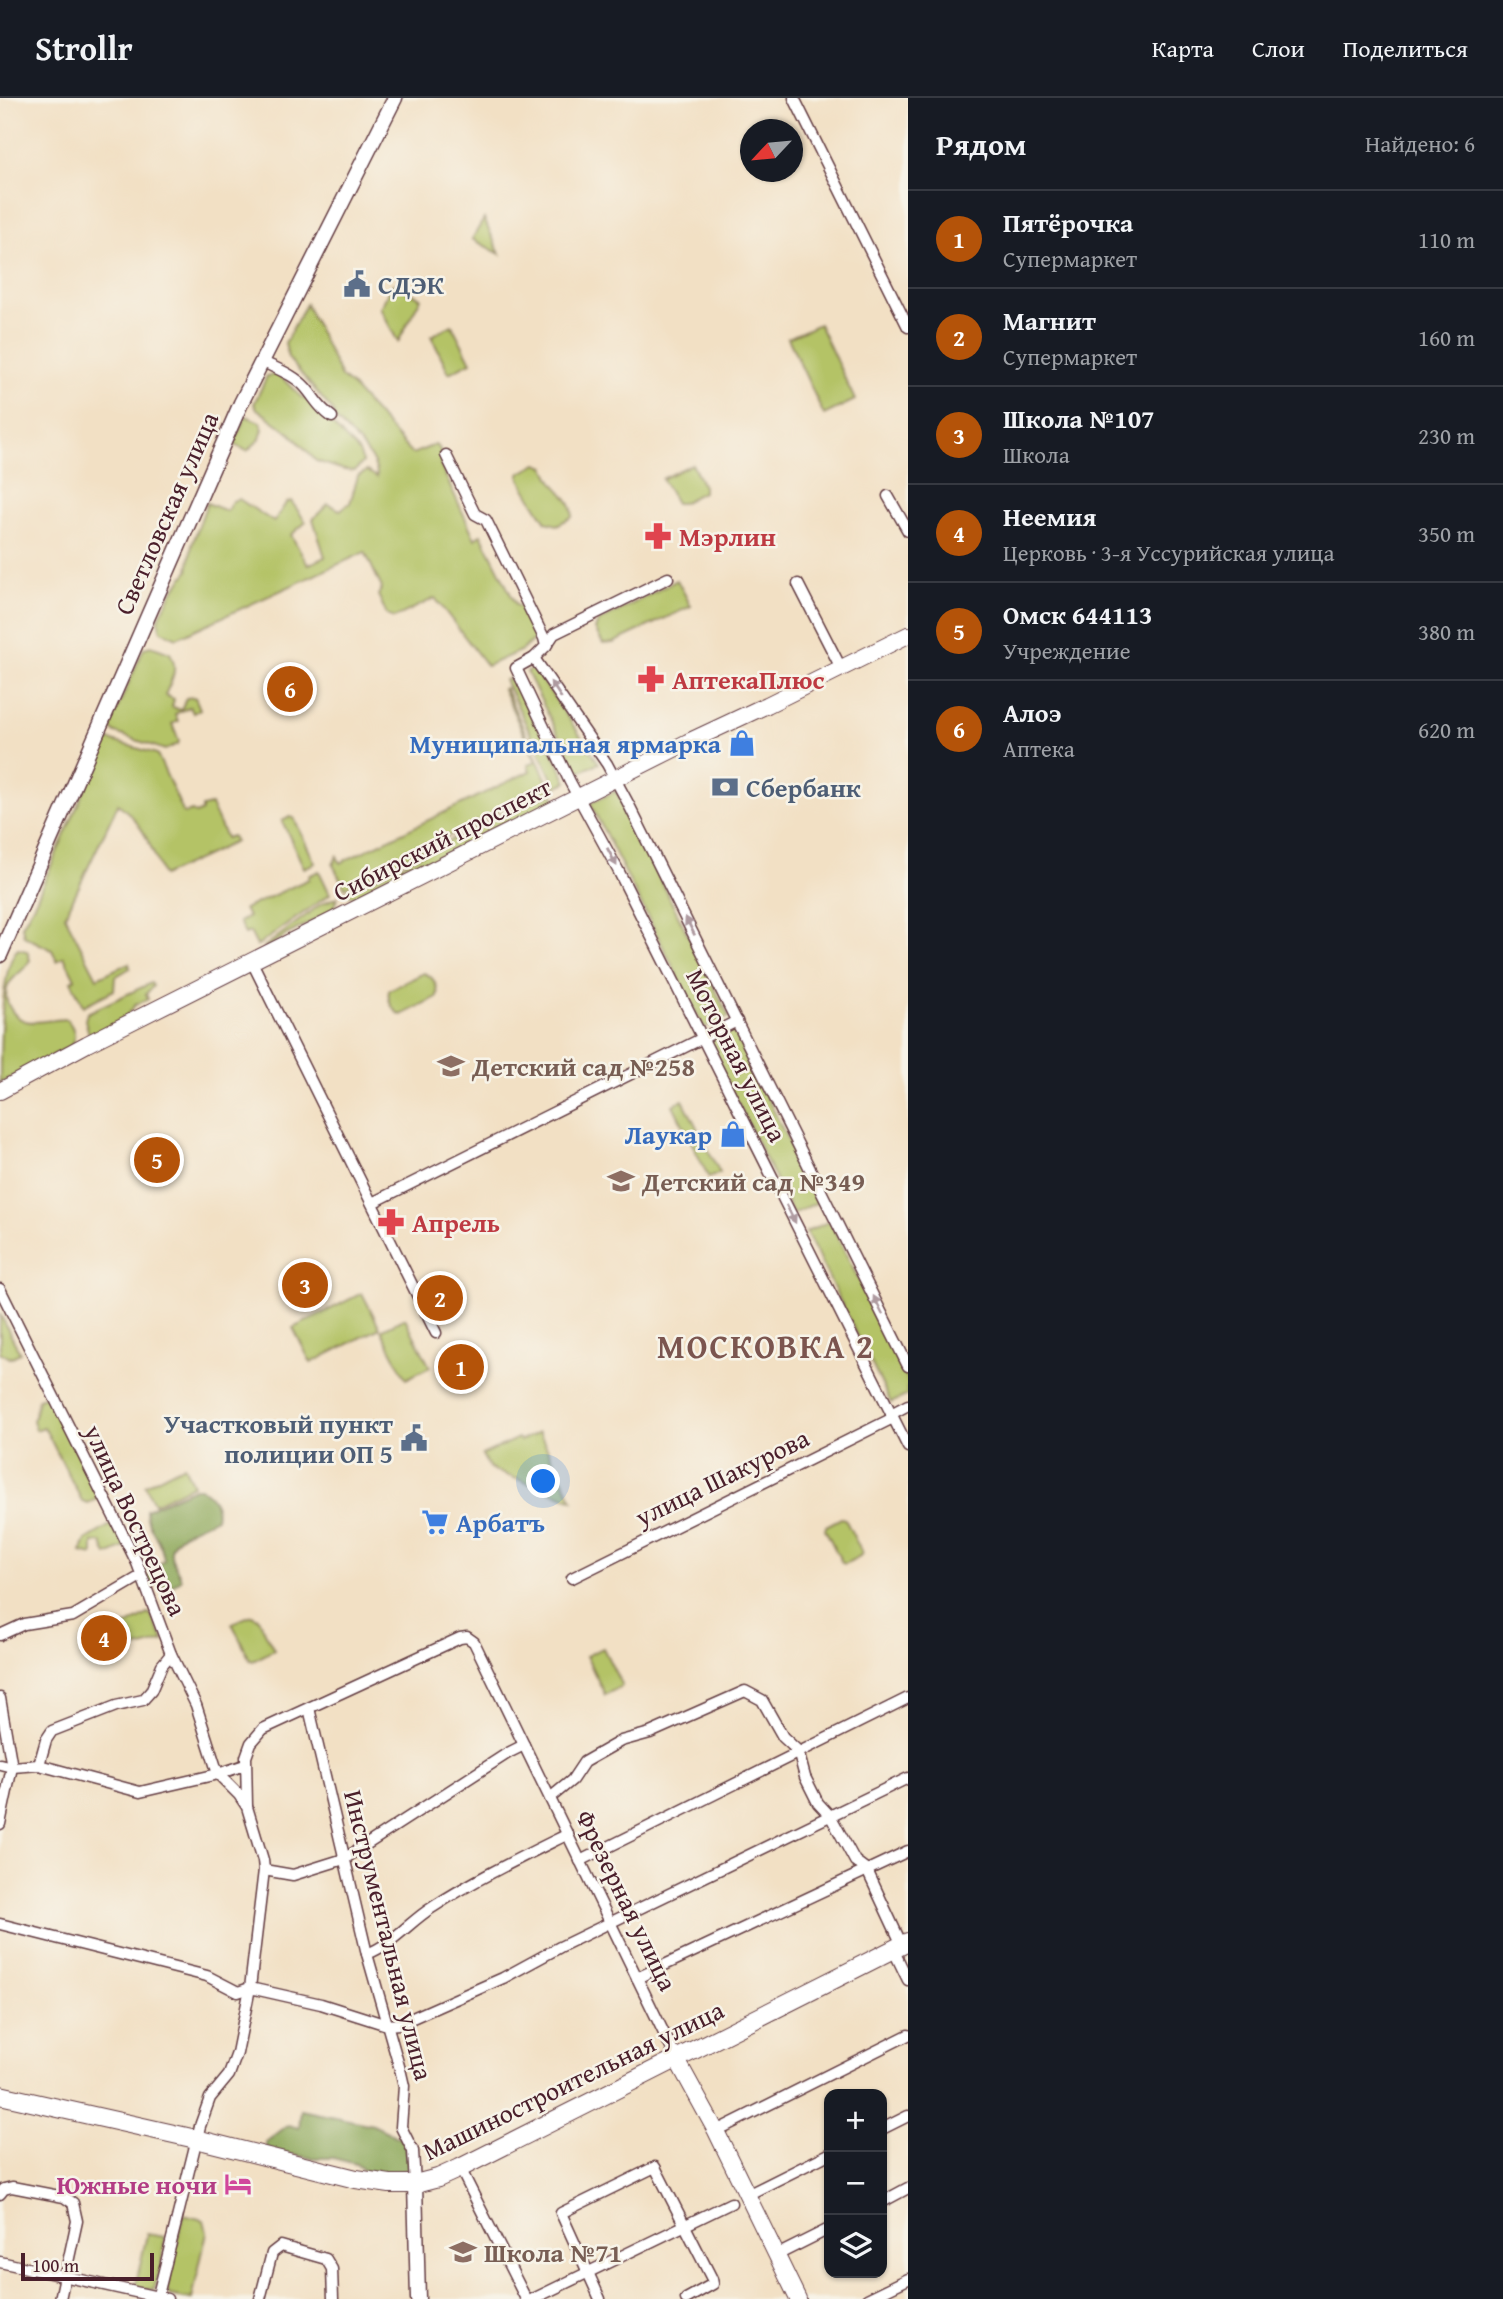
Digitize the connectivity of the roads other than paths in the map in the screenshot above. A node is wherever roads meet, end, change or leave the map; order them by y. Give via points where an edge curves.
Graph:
1 (395, 98) edge
2 (794, 98) edge
3 (908, 327) edge
4 (261, 362) junction
5 (332, 418) dead end
6 (446, 455) dead end
7 (888, 496) dead end
8 (908, 531) edge
9 (668, 578) dead end
10 (798, 584) dead end
11 (908, 635) edge
12 (546, 646) junction
13 (534, 658) junction
14 (841, 668) junction
15 (615, 779) junction
16 (579, 797) junction
17 (0, 955) edge
18 (252, 962) junction
19 (737, 1021) junction
20 (703, 1039) junction
21 (0, 1091) edge
22 (372, 1203) junction
23 (0, 1289) edge
24 (436, 1333) dead end
25 (908, 1366) edge
26 (908, 1405) edge
27 (892, 1416) junction
28 (908, 1447) edge
29 (141, 1576) junction
30 (572, 1578) dead end
31 (0, 1635) edge
32 (171, 1654) junction
33 (908, 1698) edge
34 (0, 1699) edge
35 (309, 1708) junction
36 (524, 1745) junction
37 (798, 1751) junction
38 (0, 1764) edge
39 (39, 1765) junction
40 (245, 1765) junction
41 (12, 1768) junction
42 (218, 1774) junction
43 (908, 1778) edge
44 (550, 1798) junction
45 (247, 1807) junction
46 (831, 1816) junction
47 (0, 1824) edge
48 (568, 1834) junction
49 (908, 1851) edge
50 (344, 1859) junction
51 (580, 1861) junction
52 (264, 1870) junction
53 (867, 1870) junction
54 (0, 1924) edge
55 (611, 1924) junction
56 (901, 1945) edge
57 (367, 1954) junction
58 (638, 1978) junction
59 (908, 1980) edge
60 (250, 1988) junction
61 (387, 2025) junction
62 (908, 2035) edge
63 (676, 2058) junction
64 (0, 2095) edge
65 (908, 2116) edge
66 (887, 2126) edge
67 (716, 2131) junction
68 (196, 2139) junction
69 (824, 2156) edge
70 (460, 2168) junction
71 (415, 2184) junction
72 (908, 2188) edge
73 (0, 2194) edge
74 (747, 2195) junction
75 (887, 2199) edge
76 (731, 2203) dead end
77 (685, 2225) junction
78 (824, 2231) edge
79 (777, 2255) junction
80 (0, 2262) edge
81 (588, 2273) junction
82 (66, 2277) junction
83 (908, 2279) edge
84 (161, 2298) edge
85 (60, 2299) edge
86 (260, 2299) edge
87 (332, 2299) edge
88 (418, 2299) edge
89 (526, 2299) edge
90 (533, 2299) edge
91 (600, 2299) edge
92 (686, 2299) edge
93 (798, 2299) edge
94 (867, 2299) edge

1 - 4 street, Светловская улица
2 - 3 street
4 - 5 street via 295,378
4 - 17 street, Светловская улица
6 - 12 street via 475,514 486,520
7 - 8 street
9 - 12 street via 554,634
10 - 14 street
11 - 14 main road, Сибирский проспект
12 - 13 street
15 -> 13 street, Моторная улица
13 - 16 street, Моторная улица via 516,668
14 - 15 main road, Сибирский проспект
15 - 16 main road, Сибирский проспект
19 -> 15 street, Моторная улица
16 - 18 main road, Сибирский проспект
16 -> 20 street, Моторная улица
18 - 21 main road, Сибирский проспект
18 - 22 street
19 - 20 street
25 -> 19 street, Моторная улица
20 - 22 street
20 -> 27 street, Моторная улица
22 - 24 street
23 - 29 street, улица Вострецова
26 - 27 street, улица Шакурова
27 - 28 street, Моторная улица
27 - 30 street, улица Шакурова
29 - 31 street via 79,1614 23,1624
29 - 32 street, улица Вострецова
32 - 39 street via 143,1700 52,1731
32 - 42 street, улица Вострецова via 189,1687
33 - 37 street
34 - 41 street
35 - 36 street, Фрезерная улица via 467,1637 474,1642
35 - 40 street via 258,1733
35 - 50 street, Инструментальная улица
36 - 44 street, Фрезерная улица
36 - 50 street
37 - 44 street via 783,1737 762,1700 746,1691 621,1741 584,1762 572,1780
37 - 46 street via 818,1803
37 - 51 street
38 - 41 street
39 - 41 street
39 - 42 street via 140,1793
40 - 42 street
40 - 45 street
41 - 47 street
42 - 45 street
43 - 46 street
44 - 48 street, Фрезерная улица
45 - 52 street
46 - 53 street via 855,1861
46 - 55 street
48 - 51 street, Фрезерная улица
48 - 57 street via 430,1908
49 - 53 street
50 - 52 street via 293,1875
50 - 57 street, Инструментальная улица
51 - 55 street, Фрезерная улица
52 - 60 street
53 - 56 street
53 - 58 street
54 - 60 street via 207,1976 239,1992
55 - 58 street, Фрезерная улица
55 - 61 street via 425,2014
56 - 59 street
56 - 63 main road, Машиностроительная улица
57 - 61 street, Инструментальная улица
58 - 63 street, Фрезерная улица
60 - 61 street
60 - 68 street via 233,2065 210,2098
61 - 71 street, Инструментальная улица via 404,2086 401,2127 413,2151
62 - 67 street
63 - 67 main road, Фрезерная улица
63 - 70 main road, Машиностроительная улица
64 - 68 main road, Машиностроительная улица
65 - 66 street
67 - 74 main road, Фрезерная улица
68 - 71 main road, Машиностроительная улица via 356,2179
68 - 84 street
69 - 74 street
70 - 71 main road, Машиностроительная улица
70 - 89 street
71 - 88 street, Инструментальная улица
72 - 75 street
73 - 82 street via 12,2187 64,2197 73,2203 77,2221
74 - 79 main road, Фрезерная улица
76 - 77 street
77 - 81 street
77 - 81 street via 658,2170 655,2167 638,2174 561,2213
77 - 92 street via 713,2284
78 - 79 street
79 - 93 main road, Фрезерная улица
80 - 82 street
81 - 90 street
81 - 91 street
82 - 84 street
82 - 85 street
83 - 94 street
86 - 87 street via 272,2253 281,2246 326,2259

